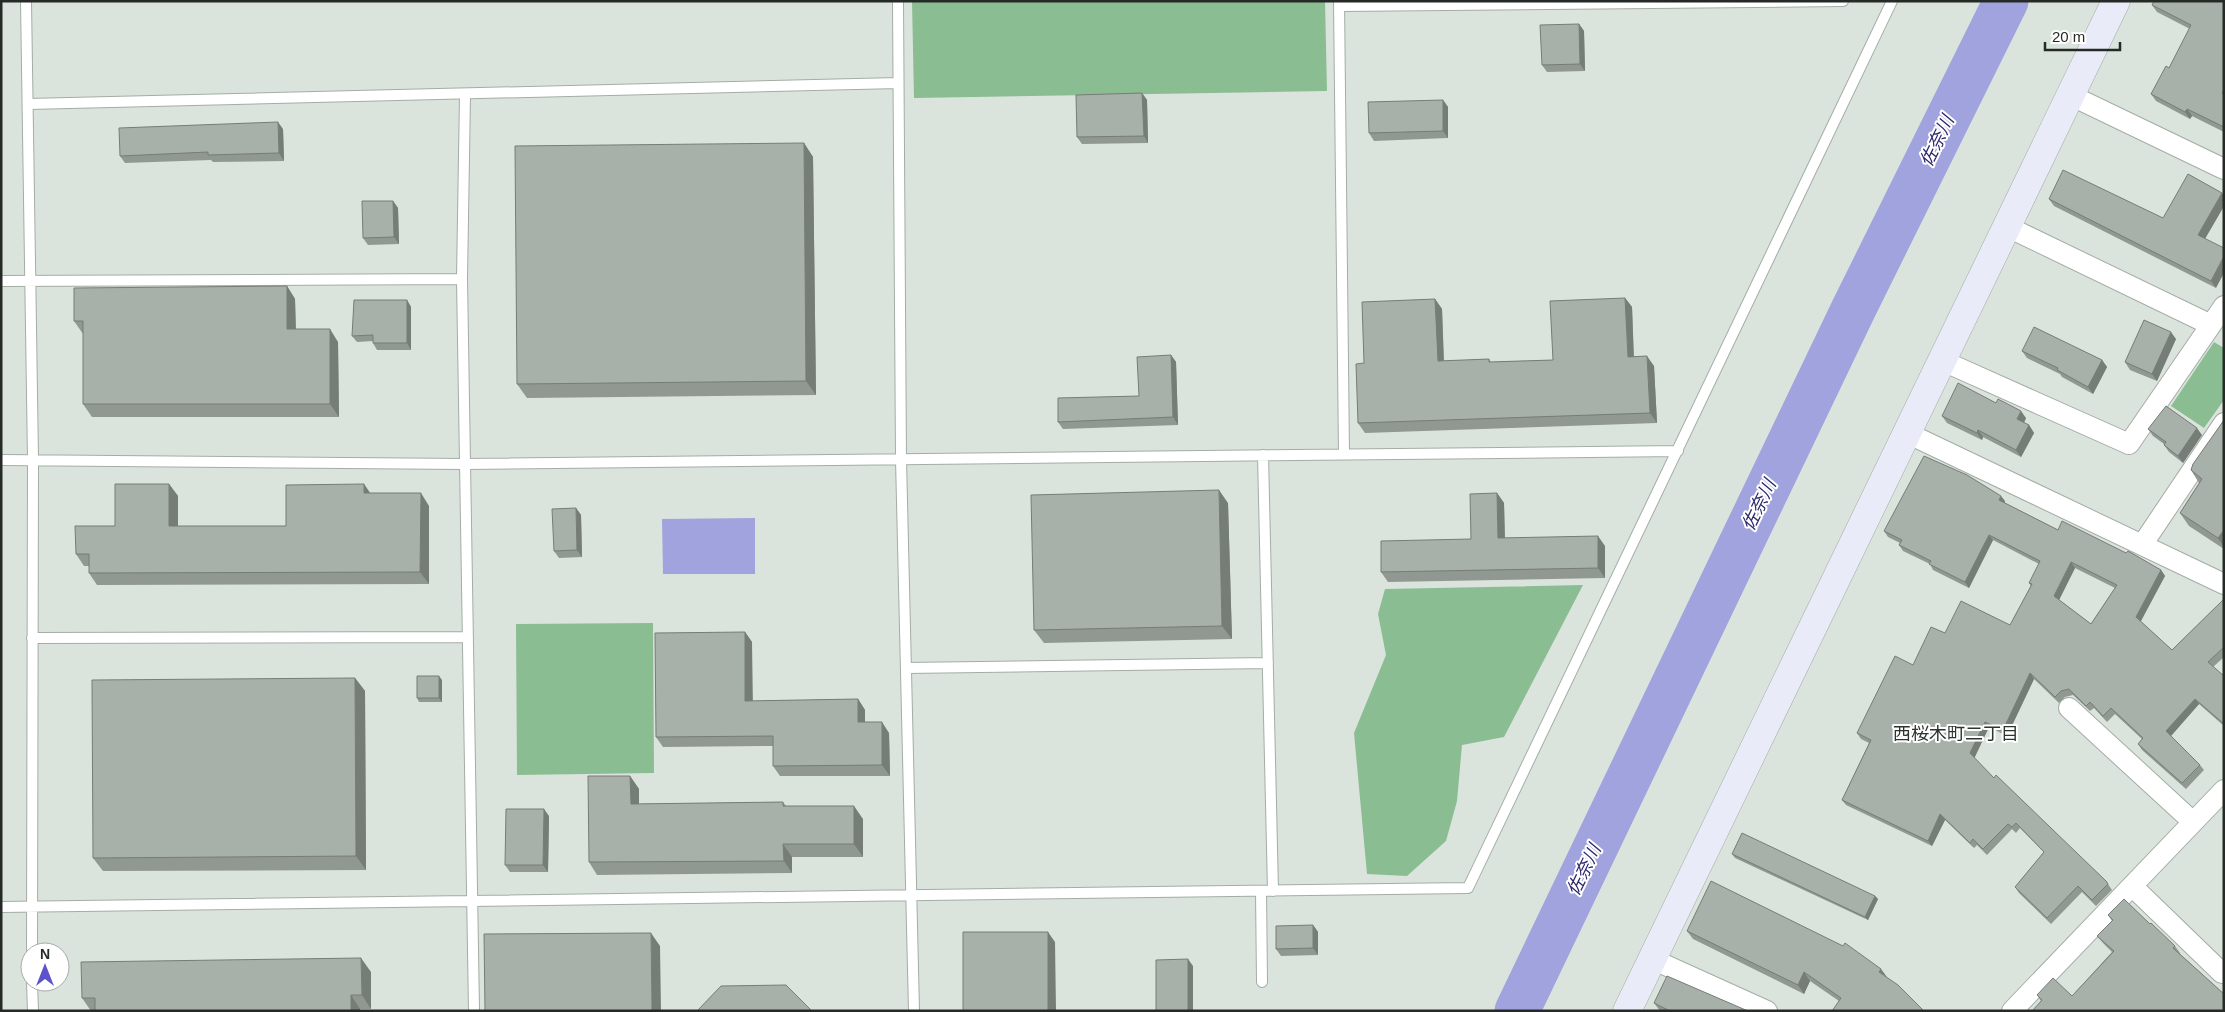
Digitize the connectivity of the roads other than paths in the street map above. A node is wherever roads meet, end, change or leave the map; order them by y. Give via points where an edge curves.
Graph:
1 (26, 1) edge
2 (898, 1) edge
3 (1843, 1) edge
4 (1892, 1) edge
5 (2116, 1) edge
6 (1339, 4) edge
7 (898, 83) junction
8 (465, 95) junction
9 (2070, 95) junction
10 (28, 104) junction
11 (2224, 169) edge
12 (2008, 227) junction
13 (462, 279) junction
14 (1, 281) edge
15 (30, 281) junction
16 (2224, 306) edge
17 (2211, 324) junction
18 (1943, 361) junction
19 (2224, 423) edge
20 (1907, 433) junction
21 (1678, 451) junction
22 (1344, 454) junction
23 (1263, 455) junction
24 (33, 459) junction
25 (900, 459) junction
26 (1, 460) edge
27 (465, 464) junction
28 (2142, 545) junction
29 (2224, 584) edge
30 (468, 636) junction
31 (32, 638) junction
32 (1268, 663) junction
33 (906, 668) junction
34 (2069, 708) dead end
35 (2224, 790) edge
36 (2193, 822) junction
37 (2132, 886) junction
38 (1261, 891) junction
39 (1273, 891) junction
40 (912, 895) junction
41 (473, 901) junction
42 (1, 907) edge
43 (31, 907) junction
44 (32, 942) edge
45 (1652, 959) junction
46 (2222, 973) dead end
47 (1262, 982) dead end
48 (32, 992) edge
49 (33, 1011) edge
50 (474, 1011) edge
51 (914, 1011) edge
52 (1628, 1011) edge
53 (1767, 1011) edge
54 (2013, 1011) edge

1 - 10 lane
2 - 7 lane
3 - 6 lane
4 - 21 lane
5 - 9 street
6 - 22 lane
7 - 8 lane
7 - 25 lane
8 - 10 lane
8 - 13 lane
9 - 11 street
9 - 12 street
10 - 15 lane
12 - 17 street
12 - 18 street
13 - 15 lane
13 - 27 lane
14 - 15 lane
15 - 24 lane
16 - 17 street
17 - 18 street via 2130,444
18 - 20 street
19 - 28 street
20 - 28 street
20 - 45 street
21 - 22 lane
21 - 39 lane via 1468,888
22 - 23 lane
23 - 25 lane
23 - 32 lane
24 - 26 lane
24 - 27 lane
24 - 31 lane
25 - 27 lane
25 - 33 lane
27 - 30 lane
28 - 29 street
30 - 31 lane
30 - 41 lane
31 - 43 lane
32 - 33 lane
32 - 39 lane
33 - 40 lane
34 - 36 street
35 - 36 street
36 - 37 street
37 - 46 street
37 - 54 street
38 - 39 lane
38 - 40 lane
38 - 47 lane
40 - 41 lane
40 - 51 lane
41 - 43 lane
41 - 50 lane
42 - 43 lane
43 - 44 lane
45 - 52 street
45 - 53 street
48 - 49 lane

